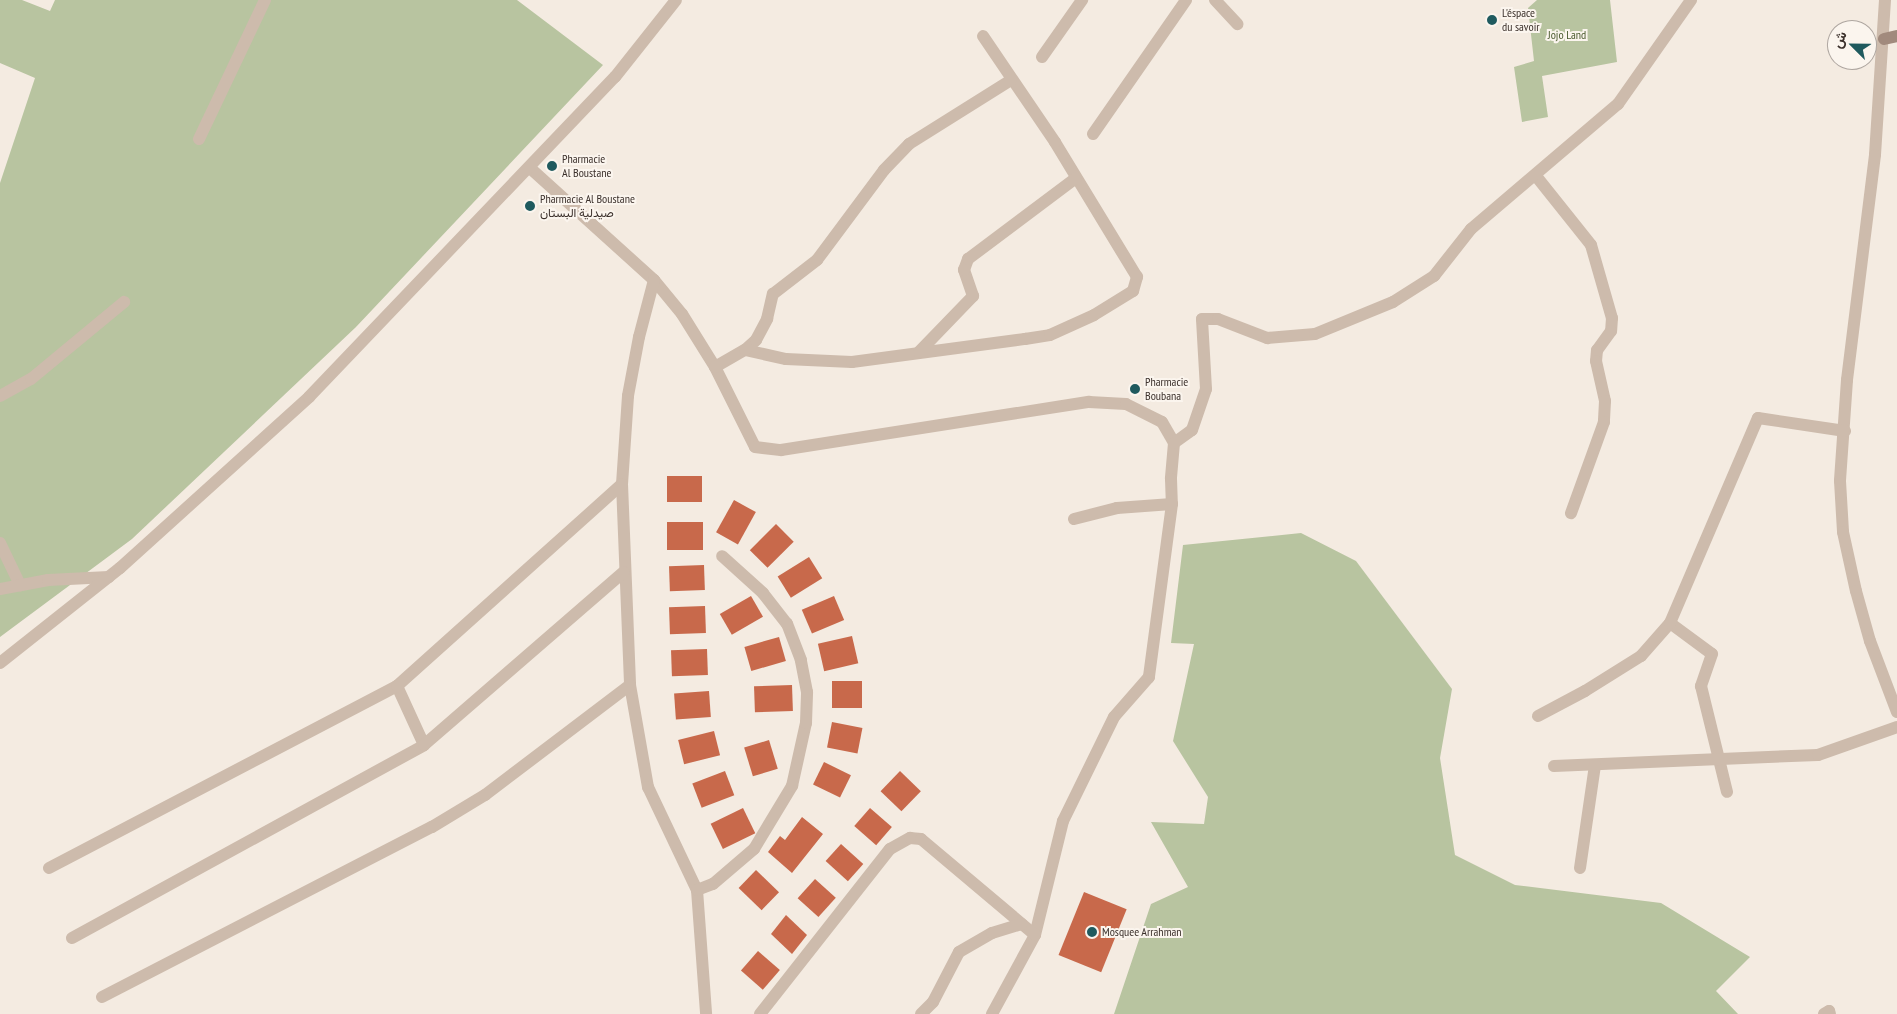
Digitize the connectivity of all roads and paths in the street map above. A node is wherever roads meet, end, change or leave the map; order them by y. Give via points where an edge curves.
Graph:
1 (265, 0) edge
2 (676, 0) edge
3 (1082, 0) edge
4 (1186, 0) edge
5 (1215, 0) edge
6 (1691, 0) edge
7 (1885, 0) edge
8 (1237, 24) dead end
9 (983, 36) dead end
10 (1897, 36) edge
11 (1884, 39) junction
12 (1042, 57) dead end
13 (1011, 80) junction
14 (1094, 134) dead end
15 (199, 138) dead end
16 (530, 168) junction
17 (1536, 176) junction
18 (1076, 178) junction
19 (654, 280) junction
20 (124, 302) dead end
21 (745, 350) junction
22 (919, 352) junction
23 (715, 367) junction
24 (0, 396) edge
25 (1845, 431) junction
26 (1174, 443) junction
27 (622, 484) junction
28 (1172, 504) junction
29 (1572, 513) dead end
30 (1074, 519) dead end
31 (0, 543) edge
32 (722, 556) dead end
33 (624, 572) junction
34 (109, 577) junction
35 (20, 585) junction
36 (0, 589) edge
37 (1670, 623) junction
38 (0, 662) edge
39 (630, 685) junction
40 (397, 686) junction
41 (1897, 712) edge
42 (1538, 716) dead end
43 (1897, 727) edge
44 (424, 745) junction
45 (1721, 759) junction
46 (1595, 765) junction
47 (1554, 766) dead end
48 (1727, 792) dead end
49 (49, 868) dead end
50 (1580, 868) dead end
51 (697, 890) junction
52 (1022, 924) junction
53 (1036, 934) junction
54 (72, 938) dead end
55 (102, 998) dead end
56 (706, 1014) edge
57 (760, 1014) edge
58 (922, 1014) edge
59 (992, 1014) edge
60 (1824, 1014) edge
61 (1830, 1014) edge

1 - 15 street
2 - 16 street via 615,77
3 - 12 street
4 - 14 street
5 - 8 street
6 - 17 street via 1618,104
7 - 11 street
9 - 13 street
10 - 11 main road
11 - 25 street via 1875,155 1848,380
13 - 18 street via 1034,108
13 - 21 street via 926,131 895,158 817,260 773,294 767,319 756,340
16 - 19 street
16 - 34 street via 309,397
17 - 26 street via 1471,230 1434,276 1369,314 1315,334 1282,338 1267,338 1218,319 1202,318 1206,389 1192,430
17 - 29 street via 1591,245 1612,318 1610,331 1597,350 1596,360 1605,401 1604,422
18 - 22 street via 968,259 964,270 973,296
18 - 22 street via 1137,277 1133,291 1094,315 1050,335
19 - 23 street via 682,314
19 - 27 street via 628,396
20 - 24 street via 32,378
21 - 22 street via 786,359 852,362
21 - 23 street
23 - 26 street via 749,440 755,447 768,450 1089,402 1126,404 1162,422
25 - 37 street via 1758,418
25 - 41 street via 1840,481 1843,532 1870,641
26 - 28 street via 1170,479
27 - 33 street
27 - 40 street
28 - 30 street via 1117,508
28 - 53 street via 1149,677 1114,717 1064,821
31 - 35 street
32 - 51 street via 762,593 787,624 801,660 807,692 806,723 792,786 754,849 713,884
33 - 39 street
33 - 44 street
34 - 35 street
34 - 38 street
35 - 36 street
37 - 42 street via 1641,656
37 - 45 street via 1712,654 1701,686
39 - 51 street via 648,787
39 - 55 street via 485,795 432,827
40 - 44 street
40 - 49 street
43 - 45 street via 1818,755
44 - 54 street
45 - 46 street
45 - 48 street
46 - 47 street
46 - 50 street
51 - 56 street
52 - 53 street
52 - 57 street via 921,839 910,838 890,849
52 - 58 street via 985,937 959,952
53 - 59 street
60 - 61 street via 1828,1011

